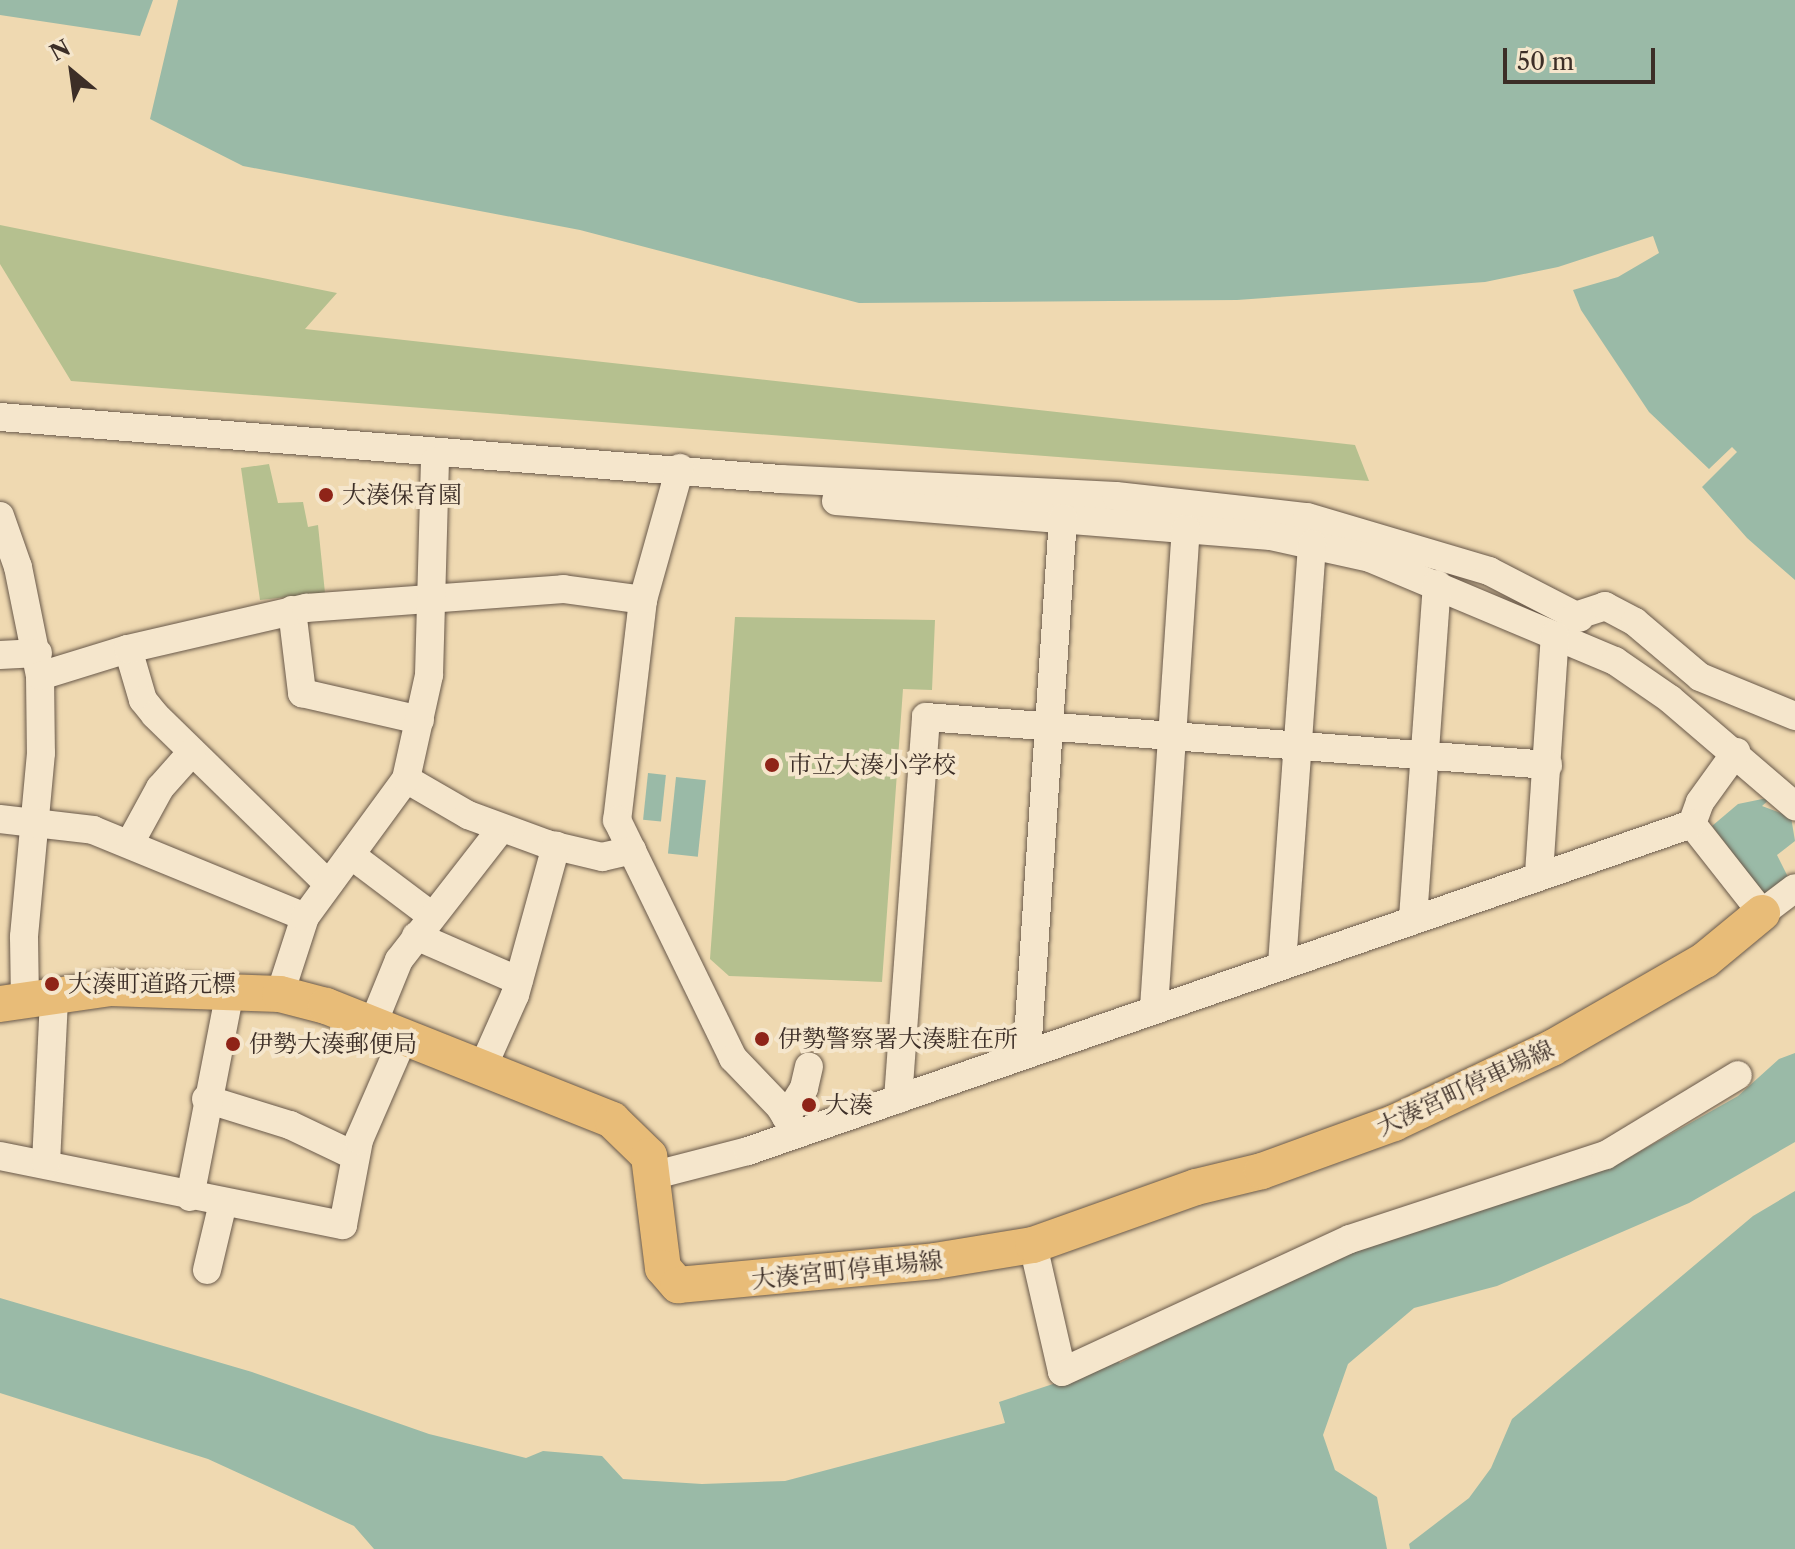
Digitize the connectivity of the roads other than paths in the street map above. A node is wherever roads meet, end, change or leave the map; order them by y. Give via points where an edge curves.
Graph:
1 (0, 417) edge
2 (435, 461) dead end
3 (678, 472) junction
4 (0, 516) edge
5 (1063, 518) junction
6 (1186, 529) junction
7 (1312, 544) junction
8 (1437, 584) junction
9 (428, 596) junction
10 (643, 600) junction
11 (292, 610) junction
12 (1555, 636) junction
13 (128, 649) junction
14 (0, 655) edge
15 (39, 664) junction
16 (1795, 716) edge
17 (420, 720) junction
18 (1050, 728) junction
19 (1174, 738) junction
20 (1299, 746) junction
21 (192, 752) junction
22 (1736, 752) junction
23 (1425, 755) junction
24 (1548, 765) junction
25 (406, 779) junction
26 (1795, 806) edge
27 (0, 819) edge
28 (33, 819) junction
29 (1692, 824) junction
30 (501, 829) junction
31 (130, 843) junction
32 (556, 846) junction
33 (632, 850) junction
34 (351, 855) junction
35 (1539, 874) junction
36 (328, 884) junction
37 (1795, 888) edge
38 (1762, 913) junction
39 (305, 917) junction
40 (1413, 918) junction
41 (424, 926) junction
42 (1282, 964) junction
43 (517, 988) junction
44 (230, 991) junction
45 (280, 994) junction
46 (26, 1001) edge
47 (1154, 1008) junction
48 (387, 1032) junction
49 (1027, 1053) junction
50 (809, 1067) dead end
51 (482, 1069) junction
52 (1738, 1075) dead end
53 (206, 1099) junction
54 (898, 1099) junction
55 (791, 1126) junction
56 (0, 1156) edge
57 (355, 1156) junction
58 (46, 1163) junction
59 (655, 1175) junction
60 (190, 1197) junction
61 (223, 1203) junction
62 (1033, 1245) junction
63 (207, 1270) dead end

1 - 3 street
2 - 9 street
3 - 5 street via 771,495
3 - 10 street
3 - 16 street via 1116,496 1307,517 1489,571 1578,617 1605,606 1635,622 1700,677
4 - 15 street
5 - 6 street
5 - 18 street
6 - 7 street
6 - 19 street
7 - 8 street via 1370,558
7 - 20 street
8 - 12 street
8 - 23 street
9 - 10 street via 563,589
9 - 11 street
9 - 17 street via 429,675
10 - 33 street via 617,820
11 - 13 street
11 - 17 street via 302,693
12 - 22 street via 1640,676
12 - 24 street
13 - 15 street
13 - 21 street via 143,700
14 - 15 street
15 - 28 street via 41,753
17 - 25 street
18 - 19 street
18 - 49 street
18 - 54 street via 926,717
19 - 20 street
19 - 47 street
20 - 23 street
20 - 42 street
21 - 31 street via 160,788
21 - 36 street
22 - 26 street
22 - 29 street via 1700,802
23 - 24 street
23 - 40 street
24 - 35 street
25 - 30 street
25 - 34 street
27 - 28 street
28 - 31 street
28 - 46 street via 24,937
29 - 35 street
29 - 38 street
30 - 32 street
30 - 41 street
31 - 39 street
32 - 33 street via 602,857
32 - 43 street
33 - 55 street via 733,1058
34 - 36 street
34 - 41 street
35 - 40 street
36 - 39 street
37 - 38 street
38 - 62 main road, 大湊宮町停車場線 via 1705,960 1641,1000 1394,1123
39 - 45 street
40 - 42 street
41 - 43 street
41 - 48 street via 394,970
42 - 47 street
43 - 51 street
44 - 45 main road, 大湊宮町停車場線
44 - 46 main road, 大湊宮町停車場線 via 111,988
44 - 53 street
45 - 48 main road, 大湊宮町停車場線
46 - 58 street via 55,1058
47 - 49 street
48 - 51 main road, 大湊宮町停車場線
48 - 57 street
49 - 54 street
50 - 55 street
51 - 59 main road, 大湊宮町停車場線 via 612,1120 649,1156
52 - 62 street via 1606,1155 1350,1239 1062,1372
53 - 57 street via 290,1125
53 - 60 street
54 - 55 street
55 - 59 street via 694,1169
56 - 58 street
57 - 61 street via 343,1225
58 - 60 street
59 - 62 main road, 大湊宮町停車場線 via 663,1268 678,1285 935,1261
60 - 61 street
61 - 63 street

